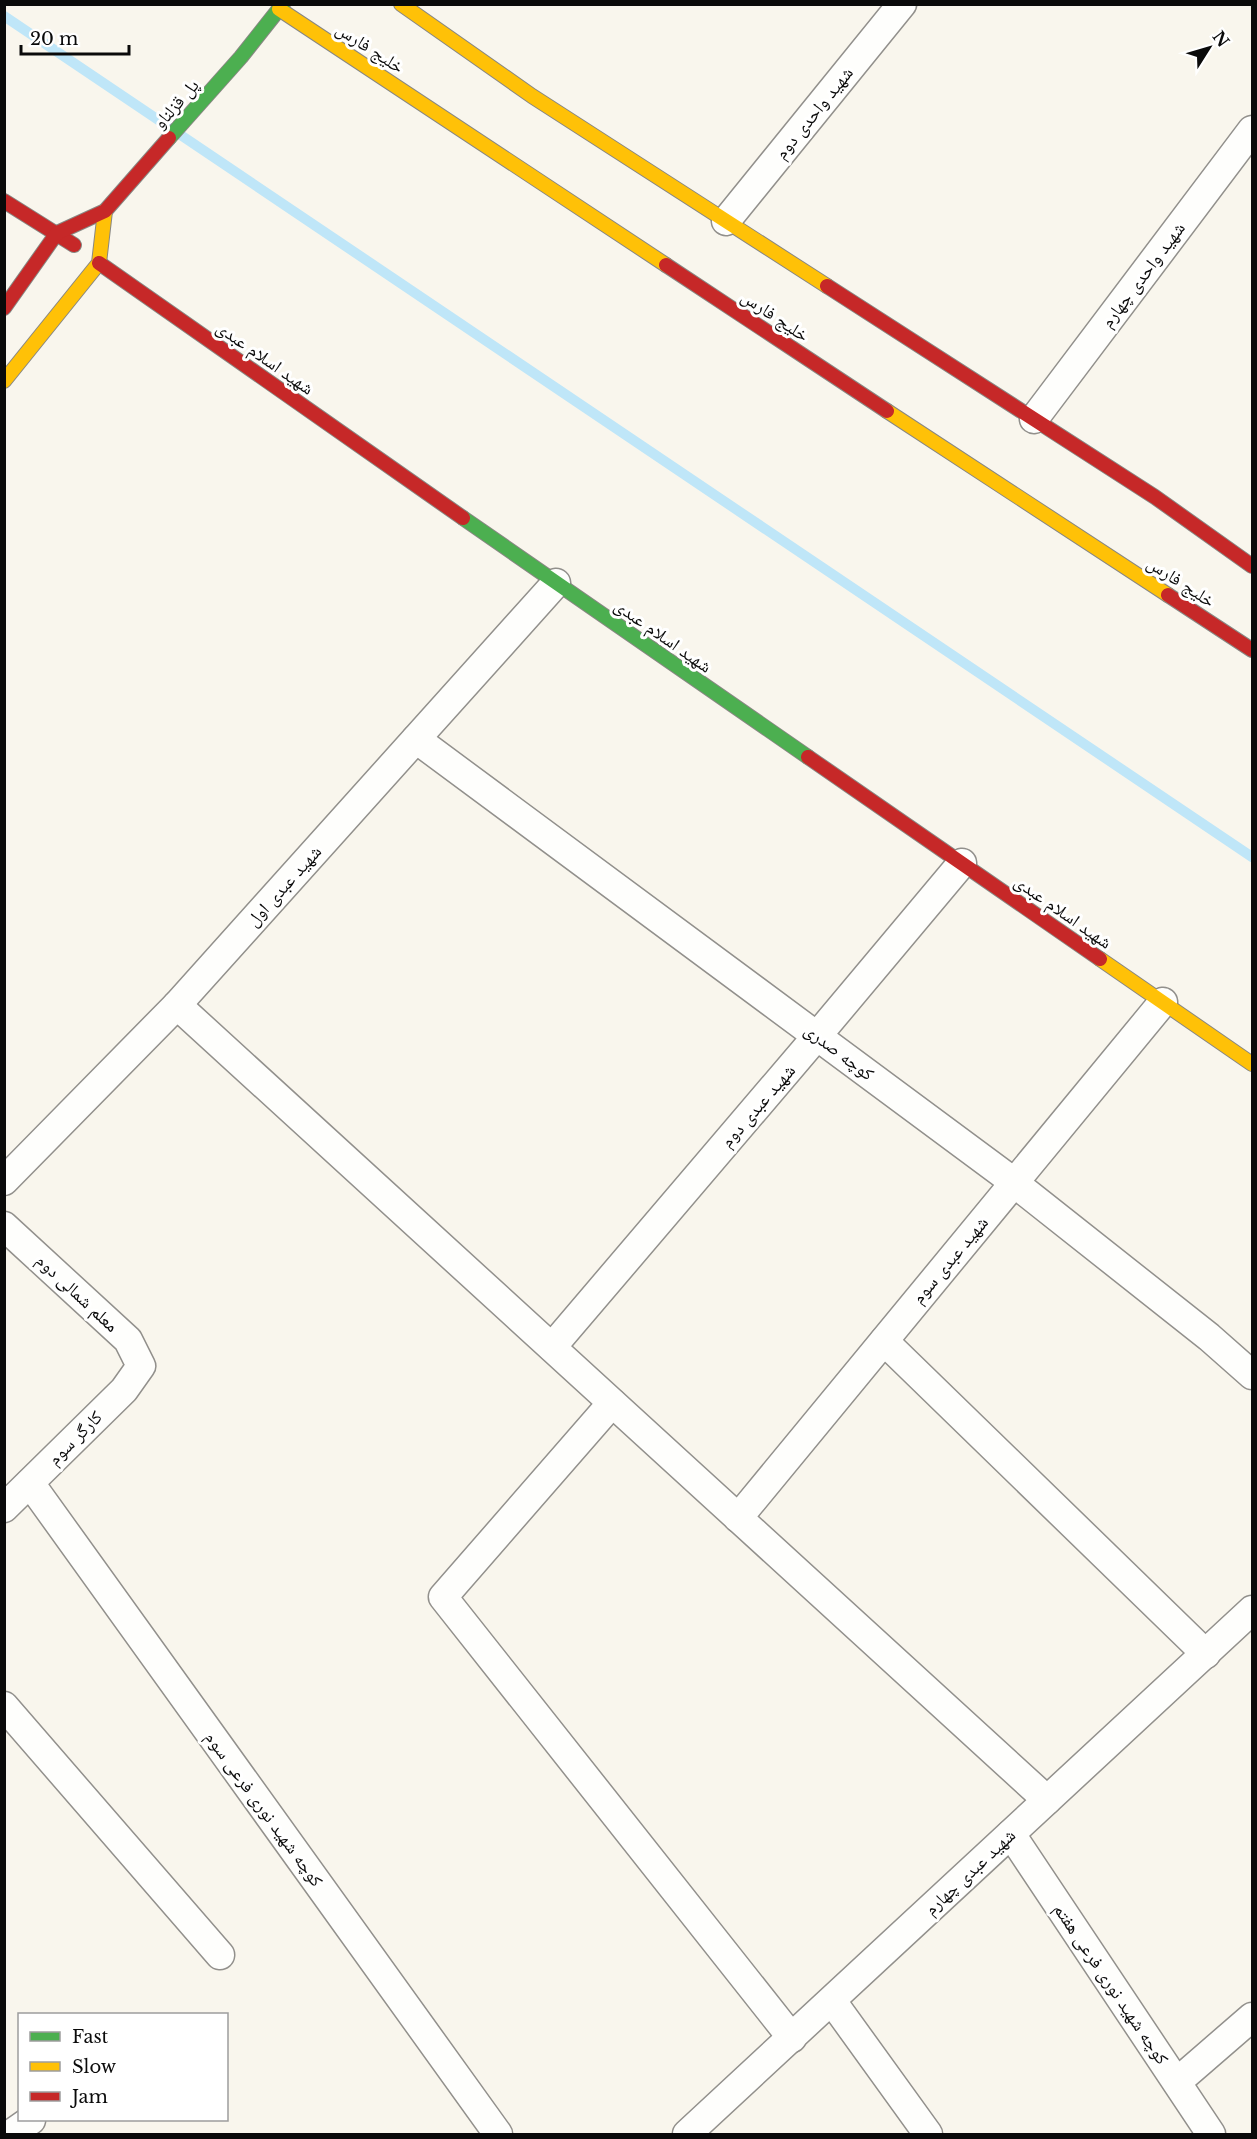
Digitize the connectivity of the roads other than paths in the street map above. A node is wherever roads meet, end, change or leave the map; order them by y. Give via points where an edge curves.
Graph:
1 (401, 4) edge
2 (902, 4) edge
3 (278, 6) edge
4 (1252, 130) edge
5 (4, 201) edge
6 (105, 211) junction
7 (726, 221) junction
8 (57, 233) junction
9 (90, 257) junction
10 (4, 308) edge
11 (4, 381) edge
12 (1034, 419) junction
13 (1252, 566) edge
14 (556, 584) junction
15 (1252, 650) edge
16 (416, 739) junction
17 (962, 863) junction
18 (1163, 1002) junction
19 (177, 1005) junction
20 (817, 1036) junction
21 (1252, 1064) edge
22 (4, 1181) edge
23 (1014, 1183) junction
24 (4, 1226) edge
25 (884, 1341) junction
26 (552, 1347) junction
27 (141, 1366) joint
28 (1252, 1375) edge
29 (612, 1403) junction
30 (30, 1483) junction
31 (4, 1508) edge
32 (738, 1518) junction
33 (1252, 1610) edge
34 (1206, 1653) junction
35 (4, 1706) edge
36 (1047, 1800) junction
37 (1011, 1834) junction
38 (220, 1955) dead end
39 (832, 2001) junction
40 (1252, 2017) edge
41 (792, 2038) junction
42 (1177, 2082) junction
43 (30, 2121) edge
44 (11, 2134) edge
45 (498, 2134) edge
46 (687, 2134) edge
47 (927, 2134) edge
48 (1211, 2134) edge

1 - 7 main road via 532,96
2 - 7 street, شهید واحدی دوم
3 - 6 main road, پل قزلناو via 241,57
3 - 15 main road, خلیج فارس
4 - 12 street, شهید واحدی چهارم
5 - 8 main road, شهید اسلام عبدی
6 - 8 main road
6 - 9 main road
7 - 12 main road
8 - 9 main road, شهید اسلام عبدی
8 - 10 main road
9 - 11 main road
9 - 14 main road, شهید اسلام عبدی
12 - 13 main road
14 - 16 street, شهید عبدی اول
14 - 17 main road, شهید اسلام عبدی
16 - 19 street, شهید عبدی اول
16 - 20 street, کوچه صدری
17 - 18 main road, شهید اسلام عبدی
17 - 20 street, شهید عبدی دوم
18 - 21 main road, شهید اسلام عبدی
18 - 23 street, شهید عبدی سوم
19 - 22 street, شهید عبدی اول
19 - 26 street
20 - 23 street, کوچه صدری
20 - 26 street, شهید عبدی دوم
23 - 25 street, شهید عبدی سوم
23 - 28 street, کوچه صدری
24 - 27 street, معلم شمالی دوم via 128,1340
25 - 32 street, شهید عبدی سوم
25 - 34 street
26 - 29 street
27 - 30 street, کارگر سوم via 124,1390
29 - 32 street
29 - 41 street via 443,1597
30 - 31 street, کارگر سوم
30 - 45 street, کوچه شهید نوری فرعی سوم
32 - 36 street
33 - 34 street, شهید عبدی چهارم
34 - 36 street, شهید عبدی چهارم
35 - 38 street
36 - 37 street, شهید عبدی چهارم
37 - 39 street, شهید عبدی چهارم
37 - 42 street, کوچه شهید نوری فرعی هفتم
39 - 41 street, شهید عبدی چهارم
39 - 47 street
40 - 42 street
41 - 46 street, شهید عبدی چهارم
42 - 48 street, کوچه شهید نوری فرعی هفتم
43 - 44 street

